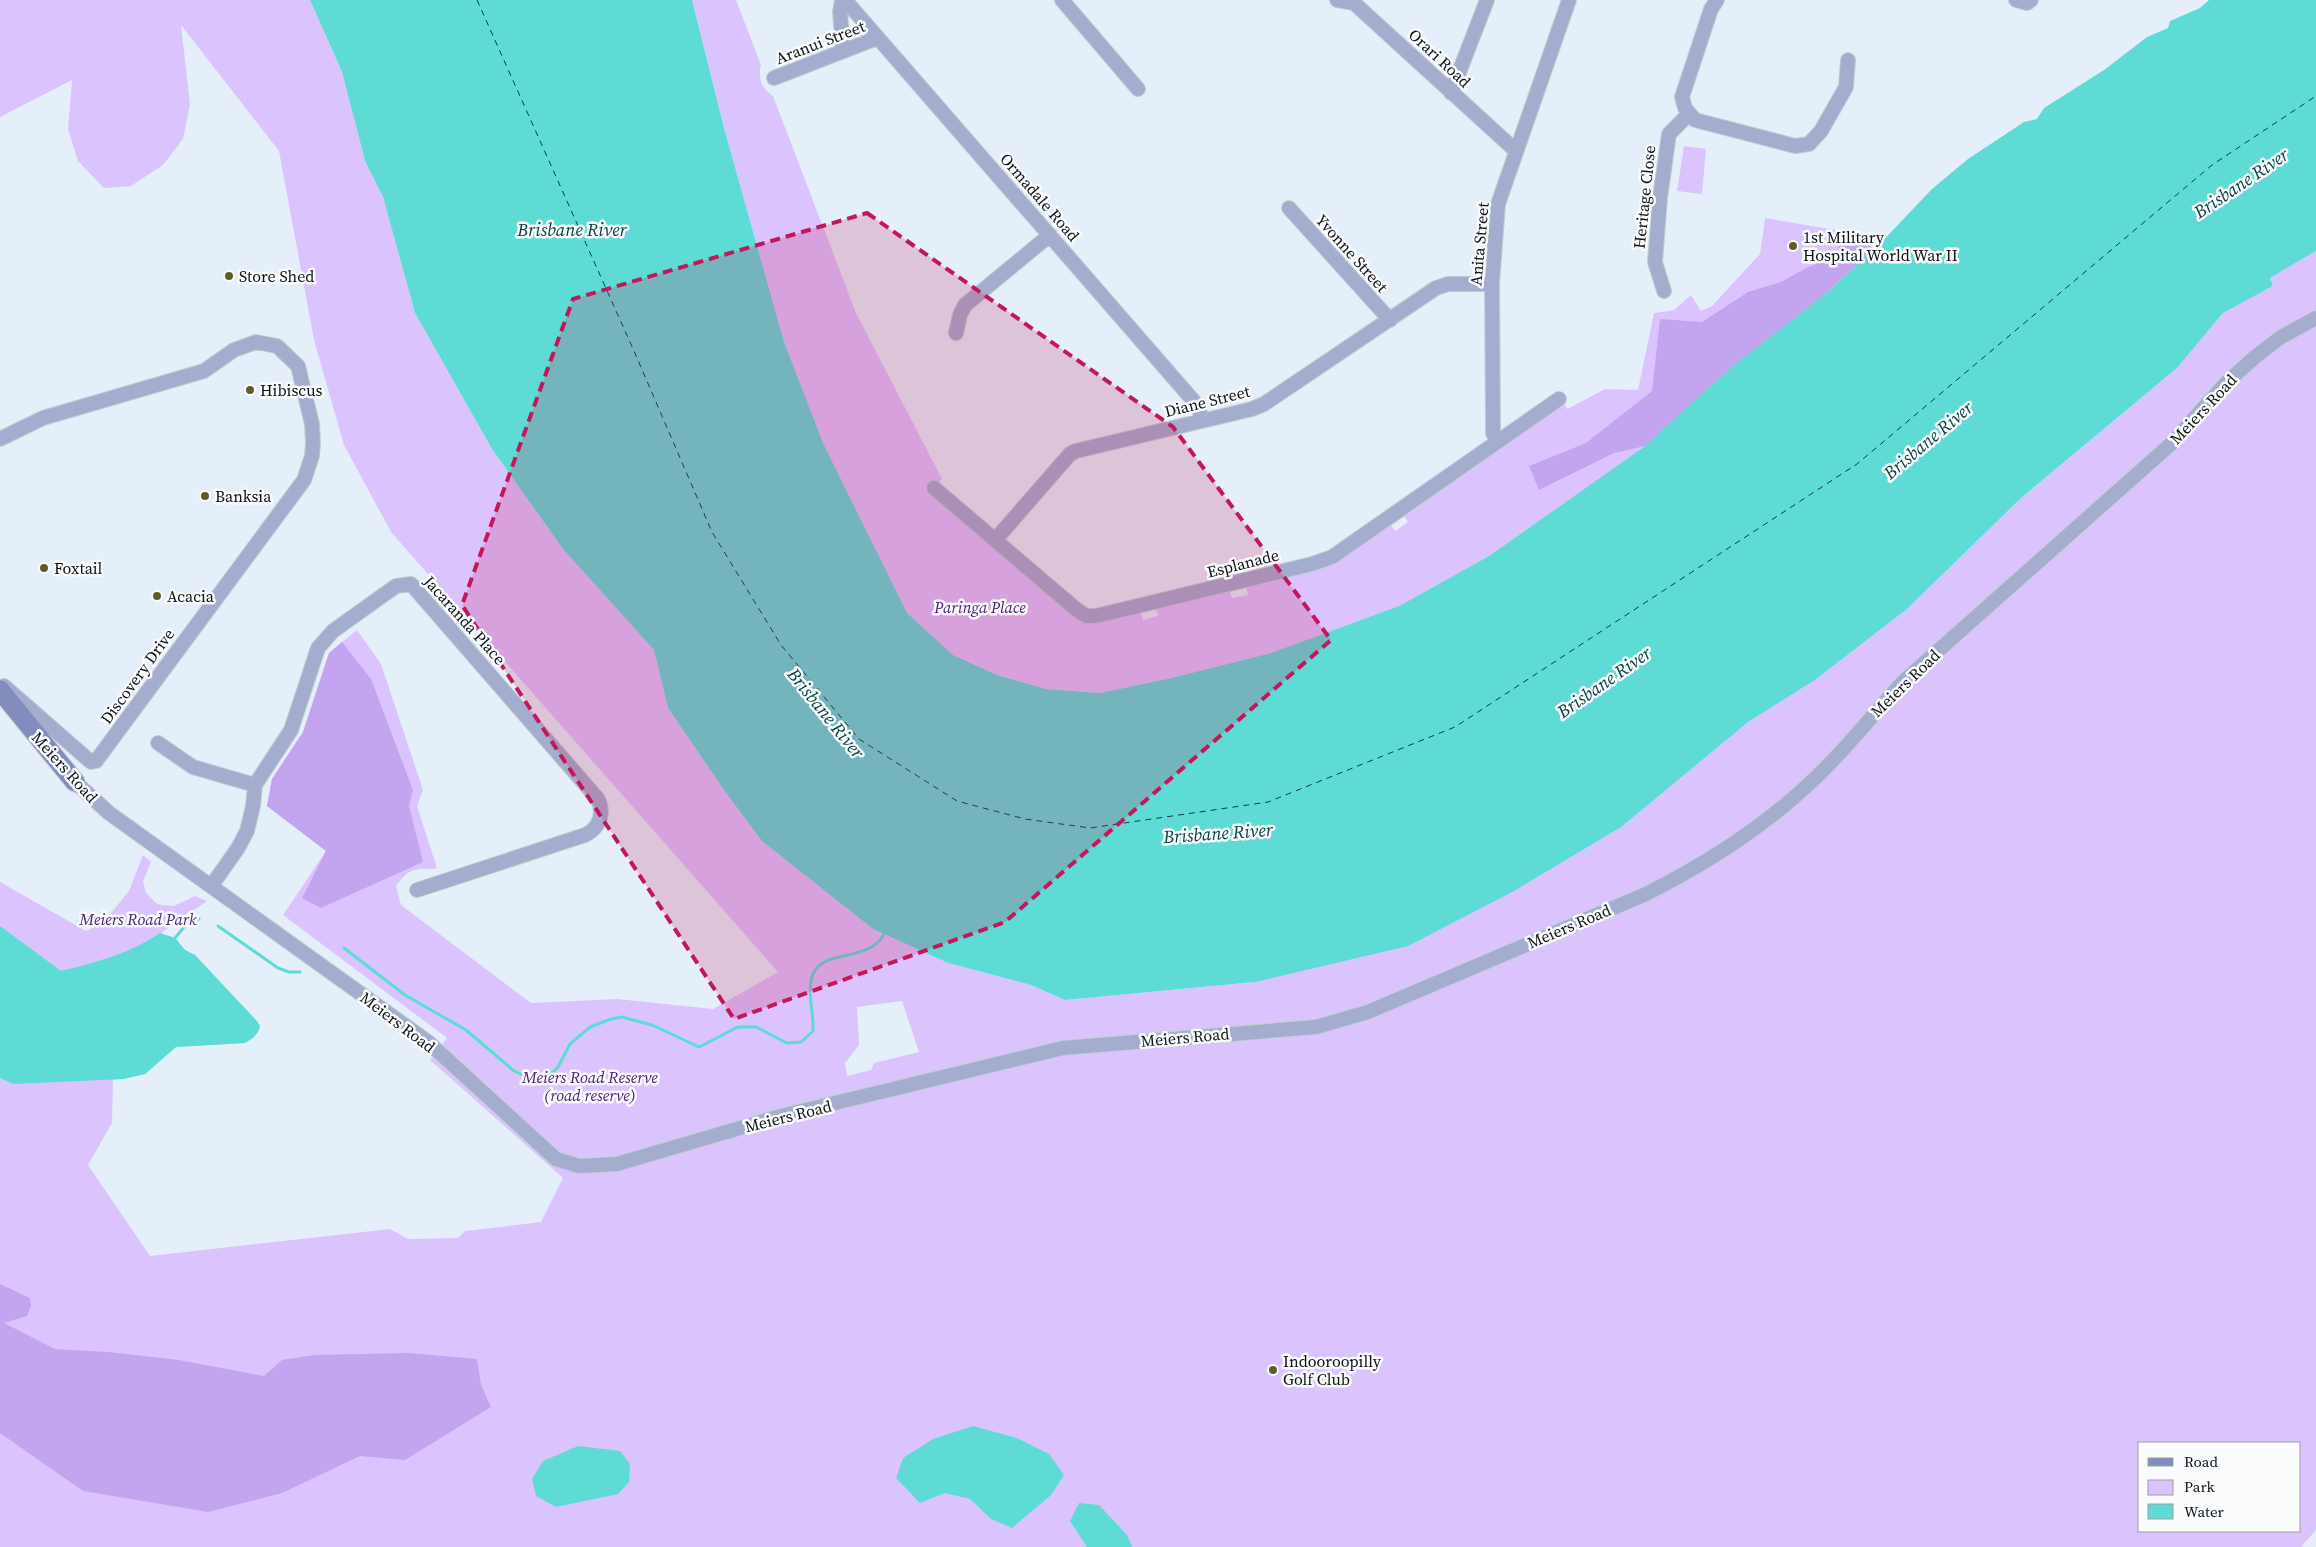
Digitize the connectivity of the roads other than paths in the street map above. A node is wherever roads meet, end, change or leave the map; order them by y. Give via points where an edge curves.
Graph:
1 (843, 0) edge
2 (1062, 0) edge
3 (1337, 0) edge
4 (1487, 0) edge
5 (1717, 0) edge
6 (2016, 0) edge
7 (2031, 0) edge
8 (1567, 1) edge
9 (877, 38) junction
10 (843, 51) junction
11 (1848, 60) dead end
12 (774, 78) dead end
13 (1138, 89) dead end
14 (1452, 93) junction
15 (1690, 114) junction
16 (1515, 150) junction
17 (1289, 208) dead end
18 (1050, 235) junction
19 (1492, 284) junction
20 (1664, 291) dead end
21 (2316, 318) edge
22 (1390, 320) junction
23 (956, 333) dead end
24 (1559, 399) dead end
25 (1202, 421) junction
26 (0, 439) edge
27 (1497, 442) junction
28 (934, 488) dead end
29 (996, 539) junction
30 (0, 682) edge
31 (0, 690) edge
32 (158, 743) dead end
33 (75, 782) joint
34 (255, 785) junction
35 (212, 885) junction
36 (417, 890) dead end

1 - 9 street, Ormadale Road
1 - 10 street, Ormadale Road via 840,12
2 - 13 street
3 - 14 street, Orari Road via 1354,3
4 - 14 street
5 - 15 street via 1711,9 1682,97
6 - 7 street via 2027,3
8 - 16 street, Anita Street
9 - 10 street, Aranui Street
9 - 18 street, Ormadale Road
10 - 12 street, Aranui Street
11 - 15 street via 1846,87 1810,144 1795,146 1695,120
14 - 16 street, Orari Road
15 - 20 street, Heritage Close via 1669,134 1667,143 1655,262
16 - 19 street, Anita Street via 1498,204
17 - 22 street, Yvonne Street
18 - 23 street via 965,305
18 - 25 street, Ormadale Road via 1198,406
19 - 22 street, Diane Street via 1448,284 1436,288
19 - 27 street, Anita Street via 1493,433
21 - 35 street, Meiers Road via 2280,338 2226,382 2172,443 1905,680 1836,757 1746,836 1646,894 1347,1020 1316,1027 1063,1048 781,1116 617,1164 579,1166 556,1159 428,1042
22 - 25 street, Diane Street via 1264,404
24 - 27 street, Esplanade
25 - 29 street, Diane Street via 1070,454
26 - 30 street, Discovery Drive via 44,418 204,371 234,350 256,342 277,346 298,366 312,424 313,443 304,480 96,761 91,762
27 - 29 street, Esplanade via 1332,557 1104,614 1086,616 1077,610
28 - 29 street, Esplanade
31 - 33 street, Meiers Road
32 - 34 street via 193,767
33 - 35 street, Meiers Road via 110,813
34 - 35 street, Jacaranda Place via 246,831
34 - 36 street, Jacaranda Place via 291,730 315,655 324,640 396,586 411,584 596,798 601,814 596,827 585,835

